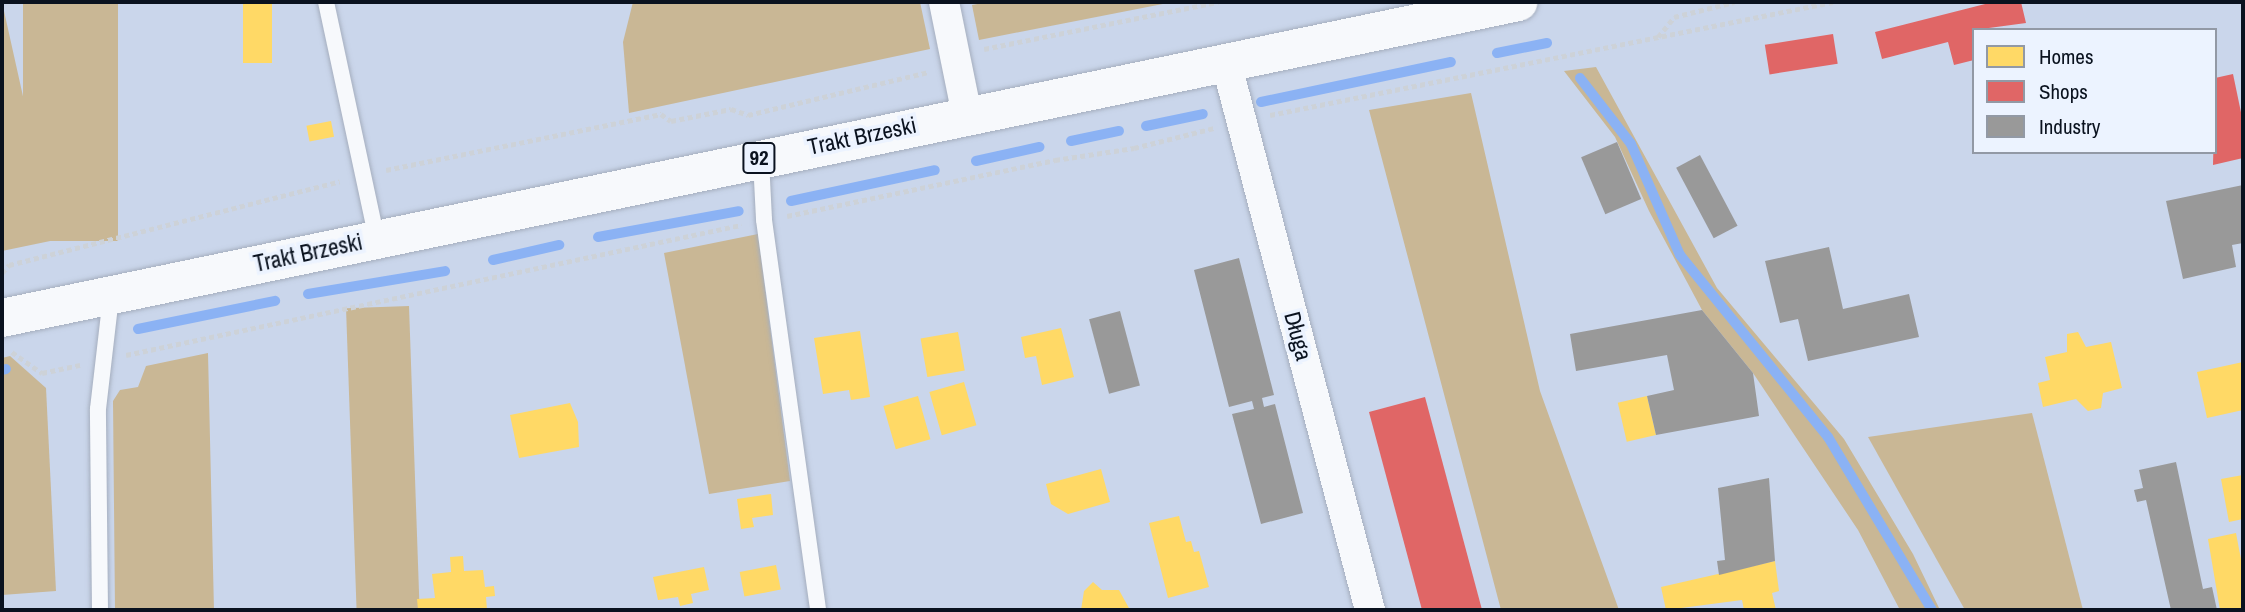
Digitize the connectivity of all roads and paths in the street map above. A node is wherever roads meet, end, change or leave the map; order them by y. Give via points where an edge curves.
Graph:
1 (326, 2) edge
2 (944, 2) edge
3 (1218, 2) edge
4 (1518, 2) edge
5 (1734, 2) edge
6 (1833, 2) edge
7 (1657, 37) junction
8 (957, 62) junction
9 (1226, 62) junction
10 (967, 115) junction
11 (1241, 120) junction
12 (761, 157) junction
13 (364, 175) junction
14 (764, 220) junction
15 (377, 239) junction
16 (2, 273) edge
17 (111, 297) junction
18 (2, 318) edge
19 (2, 352) edge
20 (102, 360) junction
21 (100, 610) edge
22 (818, 610) edge
23 (1370, 610) edge

1 - 13 lane
2 - 8 street
3 - 8 path via 978,51
4 - 9 main road, Trakt Brzeski / 92
5 - 7 path via 1674,17
6 - 7 path
7 - 11 path
8 - 10 street
8 - 13 path via 858,87 844,95 748,115 731,109 671,121 661,114
9 - 10 main road, Trakt Brzeski / 92
9 - 11 street, Długa
10 - 12 main road, Trakt Brzeski / 92
11 - 14 path via 1134,148
11 - 23 street, Długa
12 - 14 lane
12 - 15 main road, Trakt Brzeski / 92
13 - 15 lane
13 - 16 path via 9,265
14 - 20 path
14 - 22 lane
15 - 17 main road, Trakt Brzeski / 92
17 - 18 main road, Trakt Brzeski / 92
17 - 20 lane
19 - 20 path via 10,350 41,373
20 - 21 lane via 98,409

